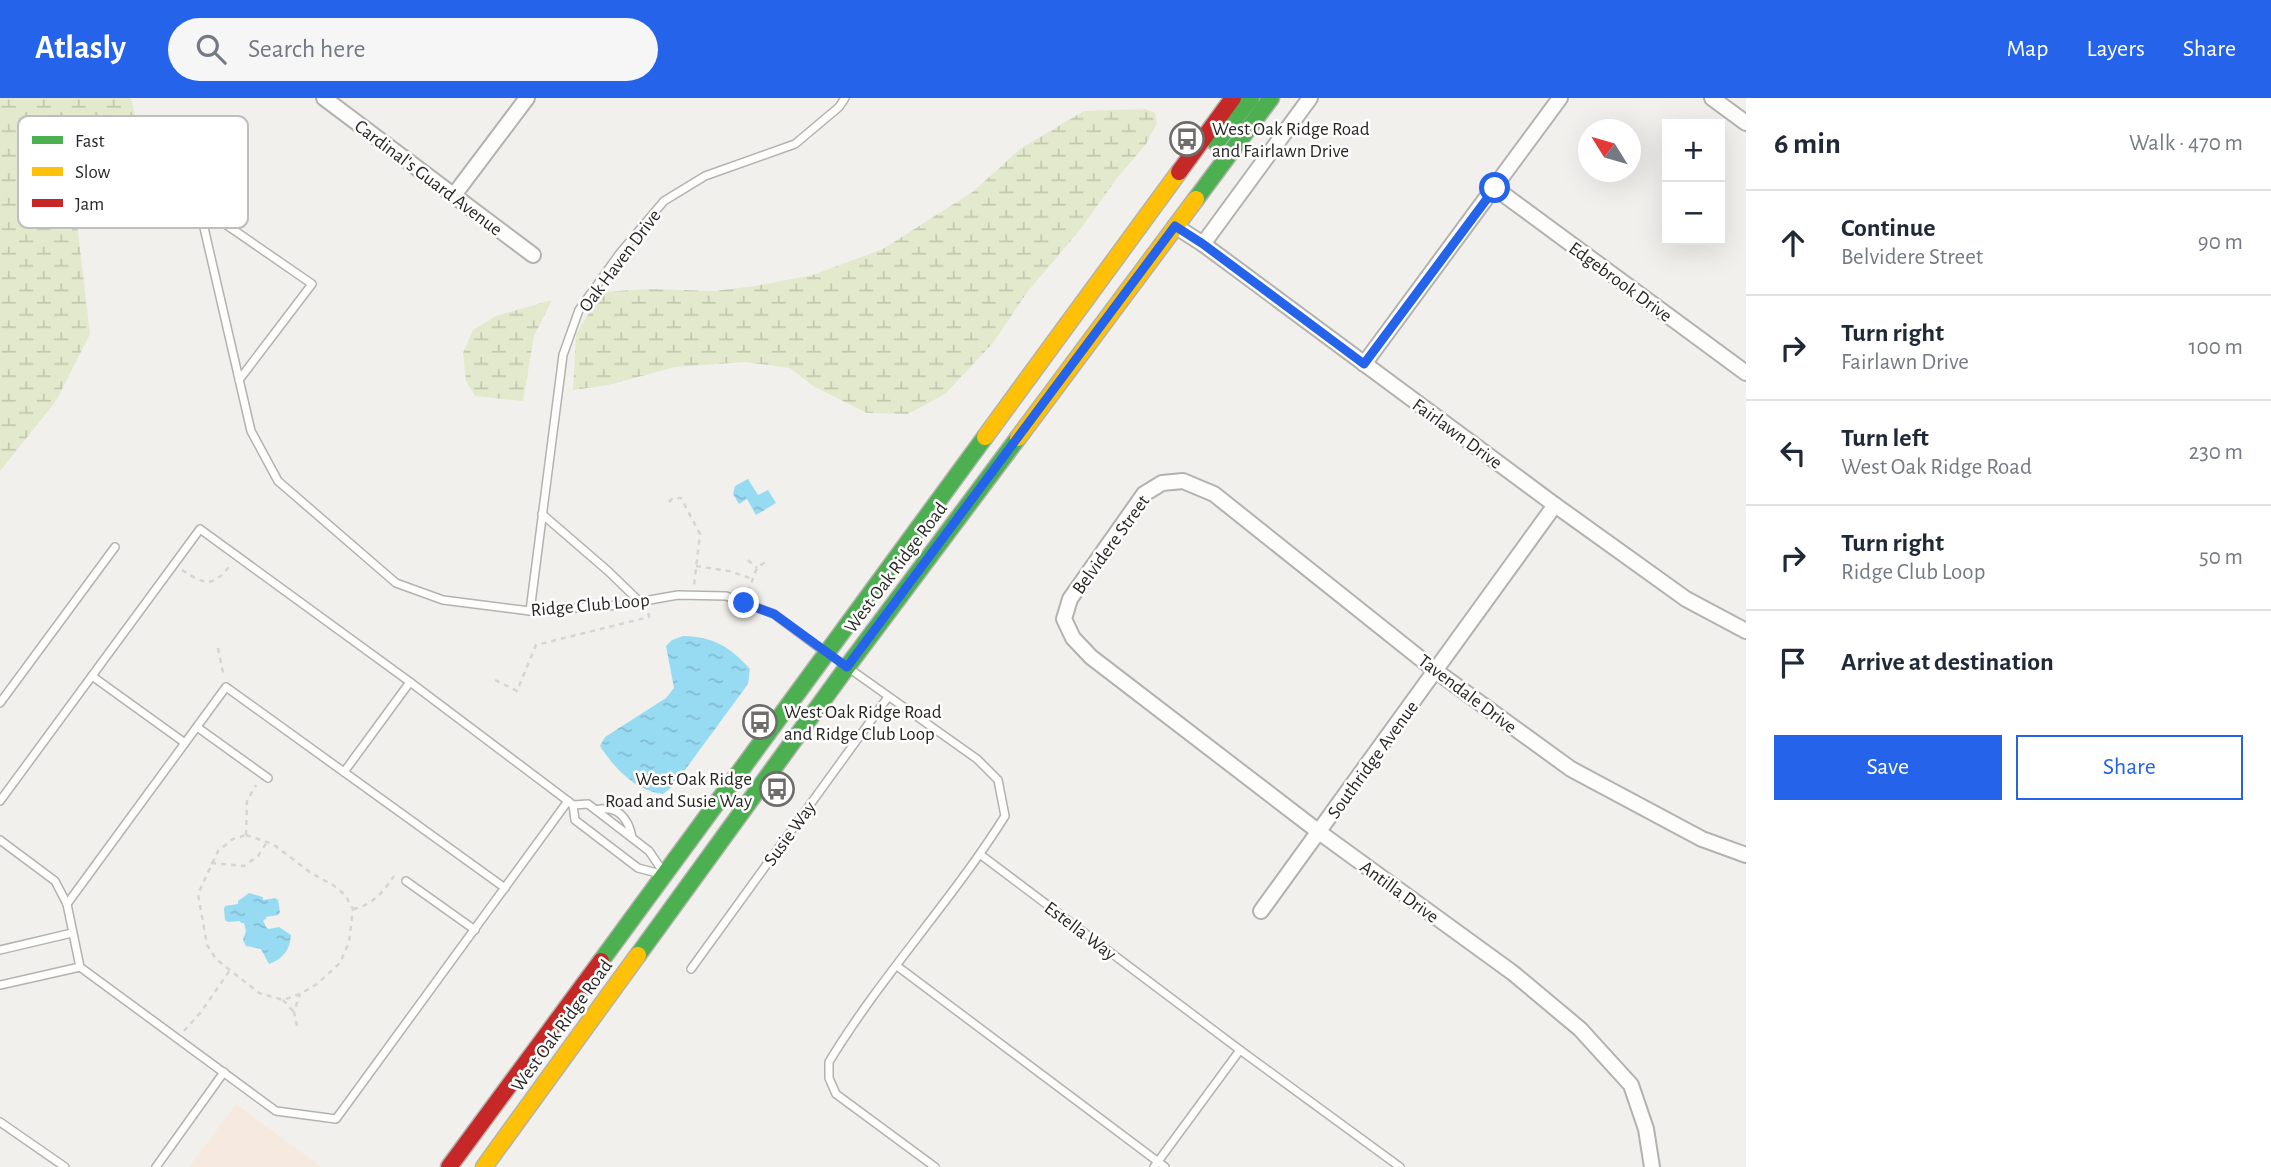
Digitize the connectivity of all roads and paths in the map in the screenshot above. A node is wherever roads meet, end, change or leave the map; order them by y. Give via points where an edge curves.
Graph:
1 (324, 98) edge
2 (527, 98) edge
3 (845, 98) edge
4 (1233, 98) edge
5 (1251, 98) edge
6 (1270, 98) edge
7 (1310, 98) edge
8 (1560, 98) edge
9 (1712, 98) edge
10 (1746, 122) edge
11 (1495, 188) junction
12 (454, 195) junction
13 (1175, 226) junction
14 (204, 228) edge
15 (231, 228) edge
16 (1203, 244) junction
17 (533, 255) dead end
18 (1364, 364) junction
19 (1746, 373) edge
20 (239, 380) junction
21 (1214, 494) joint
22 (669, 502) dead end
23 (1555, 505) junction
24 (542, 514) junction
25 (115, 547) dead end
26 (237, 556) junction
27 (748, 560) dead end
28 (765, 562) dead end
29 (173, 564) junction
30 (696, 566) junction
31 (757, 568) junction
32 (753, 579) junction
33 (207, 583) junction
34 (208, 588) dead end
35 (693, 595) junction
36 (643, 601) junction
37 (744, 603) junction
38 (530, 611) junction
39 (1746, 631) edge
40 (218, 648) dead end
41 (827, 653) junction
42 (1091, 657) joint
43 (847, 667) junction
44 (1436, 671) junction
45 (92, 676) junction
46 (495, 680) dead end
47 (410, 682) junction
48 (226, 687) junction
49 (888, 697) junction
50 (0, 703) edge
51 (197, 727) junction
52 (185, 743) junction
53 (344, 772) junction
54 (266, 776) joint
55 (0, 801) edge
56 (570, 803) junction
57 (596, 810) junction
58 (1319, 832) junction
59 (246, 835) junction
60 (632, 837) junction
61 (0, 840) edge
62 (267, 842) junction
63 (981, 855) junction
64 (1746, 855) edge
65 (211, 863) junction
66 (665, 875) junction
67 (407, 881) joint
68 (505, 888) junction
69 (67, 904) junction
70 (353, 909) junction
71 (1261, 911) dead end
72 (475, 930) junction
73 (72, 933) junction
74 (0, 950) edge
75 (897, 966) junction
76 (80, 967) junction
77 (230, 970) junction
78 (691, 970) dead end
79 (0, 985) edge
80 (300, 994) junction
81 (283, 1000) junction
82 (295, 1012) junction
83 (297, 1026) dead end
84 (178, 1040) junction
85 (1240, 1050) junction
86 (224, 1072) junction
87 (0, 1122) edge
88 (1156, 1164) edge
89 (65, 1167) edge
90 (156, 1167) edge
91 (449, 1167) edge
92 (484, 1167) edge
93 (935, 1167) edge
94 (1166, 1167) edge
95 (1400, 1167) edge
96 (1652, 1167) edge

1 - 12 street, Cardinal's Guard Avenue
2 - 12 street
3 - 24 lane, Oak Haven Drive via 794,144 705,176 664,201 620,253 579,310 563,355
4 - 41 street, West Oak Ridge Road
5 - 13 street via 1164,213
6 - 13 street, West Oak Ridge Road
7 - 16 street
8 - 11 street
9 - 10 street
11 - 18 street
11 - 19 street, Edgebrook Drive
12 - 17 street, Cardinal's Guard Avenue
13 - 16 street, Fairlawn Drive
13 - 43 street, West Oak Ridge Road
14 - 20 lane, Ridge Club Loop
15 - 20 lane, Ridge Club Loop via 312,284
16 - 18 street, Fairlawn Drive
18 - 23 street, Fairlawn Drive
20 - 38 lane, Ridge Club Loop via 251,431 278,481 396,583 443,600
21 - 42 street, Belvidere Street via 1183,481 1162,483 1144,494 1070,598 1064,619 1073,638
21 - 44 street, Tavendale Drive
22 - 30 path via 681,499 700,534
23 - 39 street, Fairlawn Drive via 1686,599
23 - 44 street, Southridge Avenue
24 - 36 lane
24 - 38 lane, Oak Haven Drive
25 - 50 lane
26 - 29 lane via 200,528
26 - 33 path via 223,575
26 - 47 lane
27 - 31 path
28 - 31 path
29 - 33 path
29 - 45 lane
30 - 32 path
30 - 35 path
31 - 32 path
32 - 37 path
33 - 34 path
35 - 36 lane, Ridge Club Loop
35 - 37 lane, Ridge Club Loop via 726,596
36 - 38 lane, Ridge Club Loop
36 - 46 path via 649,617 536,645 517,691
37 - 41 lane, Ridge Club Loop via 774,614
40 - 48 path
41 - 43 street
41 - 66 street, West Oak Ridge Road
42 - 58 street, Antilla Drive
43 - 49 lane
43 - 92 street, West Oak Ridge Road
44 - 58 street, Southridge Avenue
44 - 64 street, Tavendale Drive via 1571,769 1702,839
45 - 52 lane
45 - 55 lane
47 - 53 lane
47 - 56 lane
48 - 51 lane
48 - 53 lane
49 - 63 lane via 977,759 998,780 1005,816
49 - 78 lane, Susie Way
51 - 52 lane
51 - 54 lane
52 - 69 lane
53 - 68 lane
54 - 59 path via 247,801
56 - 57 lane via 588,804
56 - 66 lane via 575,820 638,868
56 - 68 lane
57 - 60 lane
57 - 60 lane via 604,808 624,816
58 - 71 street, Southridge Avenue
58 - 96 street, Antilla Drive via 1513,973 1580,1029 1631,1085 1646,1129
59 - 62 path
59 - 65 path via 233,839
60 - 66 lane via 649,851
61 - 69 lane via 55,881
62 - 65 path via 244,866
62 - 70 path via 333,885
63 - 75 lane
63 - 85 lane, Estella Way
65 - 77 path via 198,894 200,907 208,946
66 - 91 street, West Oak Ridge Road
67 - 70 path via 396,873 367,906
67 - 72 lane
68 - 72 lane
69 - 73 lane
70 - 80 path via 349,942 340,962
72 - 86 lane via 336,1119 276,1111
73 - 74 lane
73 - 76 lane
75 - 88 lane
75 - 93 lane via 829,1062 829,1077 836,1094
76 - 79 lane
76 - 84 lane
77 - 81 path via 259,993
77 - 84 path
80 - 81 path
80 - 82 path
81 - 82 path
82 - 83 path
84 - 86 lane
85 - 88 lane
85 - 95 lane, Estella Way
86 - 90 lane
87 - 89 lane
88 - 94 lane

